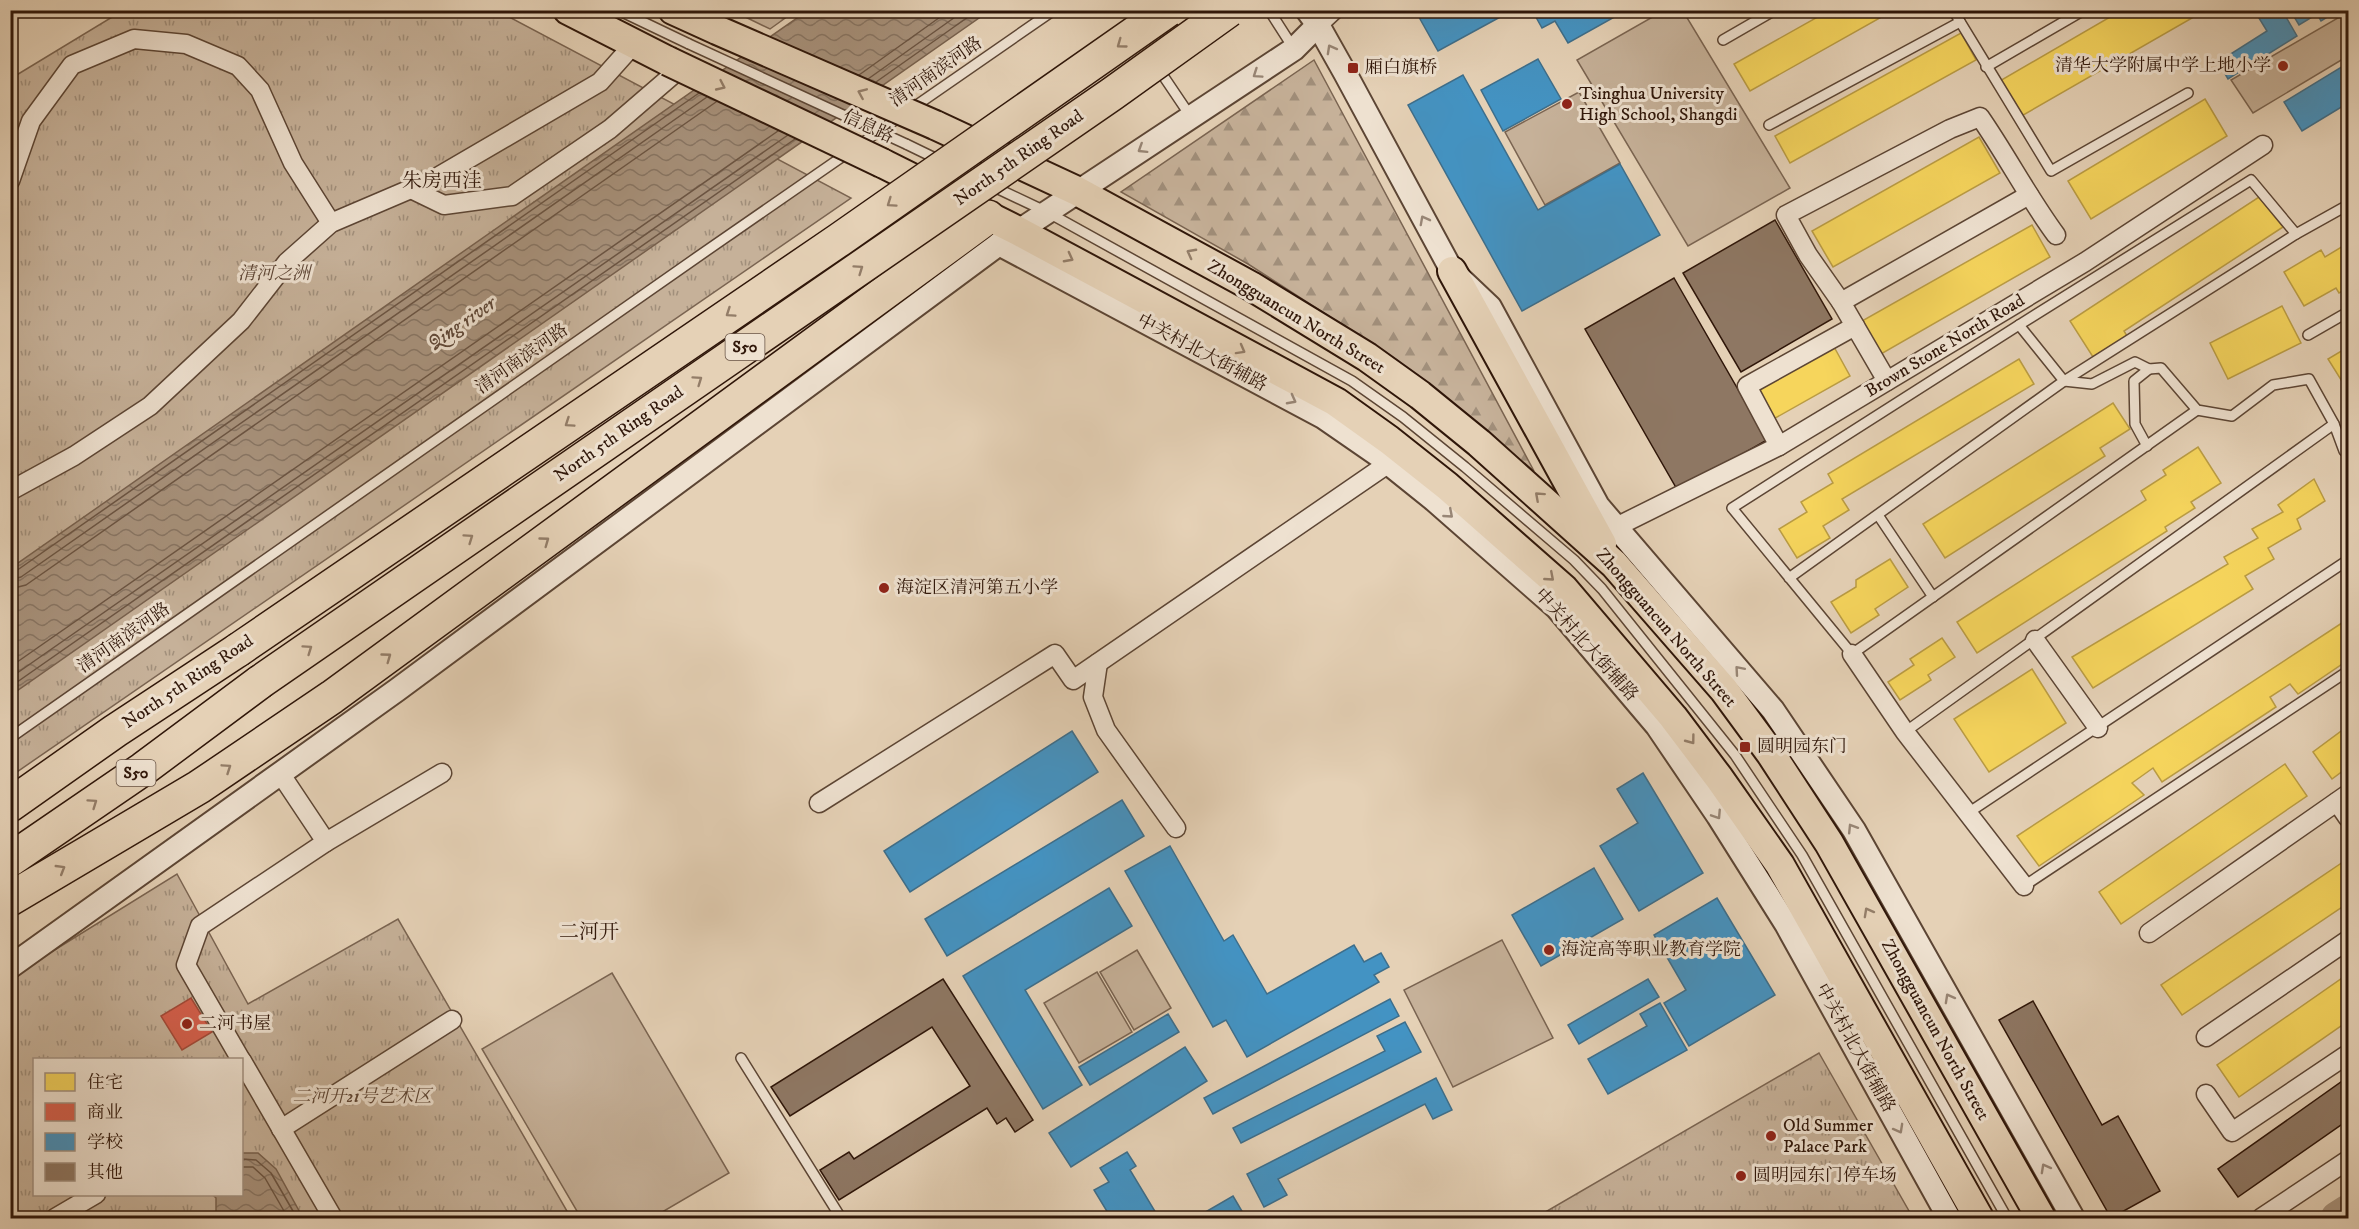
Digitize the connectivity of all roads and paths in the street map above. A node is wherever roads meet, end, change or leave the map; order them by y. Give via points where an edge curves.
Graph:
1 (568, 10) edge
2 (618, 10) edge
3 (1054, 10) edge
4 (1168, 10) edge
5 (1229, 10) edge
6 (1269, 10) edge
7 (1774, 10) edge
8 (1953, 10) edge
9 (2084, 10) edge
10 (680, 12) edge
11 (1320, 15) edge
12 (1959, 22) junction
13 (1723, 40) dead end
14 (633, 45) junction
15 (1294, 49) junction
16 (679, 57) junction
17 (1986, 67) junction
18 (1164, 77) dead end
19 (2188, 93) dead end
20 (1191, 118) junction
21 (1769, 125) dead end
22 (2263, 145) dead end
23 (958, 170) dead end
24 (969, 175) dead end
25 (10, 181) edge
26 (411, 189) junction
27 (1077, 191) junction
28 (2029, 195) junction
29 (2349, 205) edge
30 (1047, 212) junction
31 (331, 224) junction
32 (1002, 231) junction
33 (2296, 234) junction
34 (2056, 235) dead end
35 (1452, 271) junction
36 (1841, 302) junction
37 (2349, 312) edge
38 (2019, 325) junction
39 (1855, 326) junction
40 (2308, 335) dead end
41 (2149, 369) junction
42 (1887, 381) junction
43 (2064, 381) junction
44 (2197, 410) junction
45 (2334, 424) junction
46 (1779, 446) junction
47 (2147, 446) junction
48 (2349, 454) edge
49 (1389, 464) junction
50 (10, 491) edge
51 (1878, 515) junction
52 (1616, 527) junction
53 (2349, 560) edge
54 (1614, 564) junction
55 (1789, 578) junction
56 (1933, 597) junction
57 (2034, 640) junction
58 (1852, 654) junction
59 (1098, 663) junction
60 (2349, 671) edge
61 (2098, 728) junction
62 (1905, 732) junction
63 (10, 738) edge
64 (280, 773) junction
65 (442, 773) dead end
66 (2343, 798) edge
67 (819, 803) dead end
68 (10, 805) edge
69 (1968, 813) junction
70 (2349, 818) edge
71 (1176, 828) dead end
72 (326, 842) junction
73 (10, 860) edge
74 (2024, 886) joint
75 (10, 899) edge
76 (2149, 933) dead end
77 (2349, 940) edge
78 (10, 967) edge
79 (453, 1020) dead end
80 (2206, 1037) dead end
81 (2349, 1054) edge
82 (240, 1058) edge
83 (741, 1058) dead end
84 (243, 1067) edge
85 (247, 1082) edge
86 (2206, 1094) dead end
87 (281, 1129) junction
88 (2349, 1160) edge
89 (93, 1196) edge
90 (55, 1218) edge
91 (333, 1218) edge
92 (841, 1218) edge
93 (1949, 1218) edge
94 (1979, 1218) edge
95 (2007, 1218) edge
96 (2041, 1218) edge
97 (2073, 1218) edge
98 (2261, 1218) edge

1 - 14 main road
2 - 16 lane
3 - 63 lane, 清河南滨河路
4 -> 68 highway, North 5th Ring Road / S50, bridge
73 -> 5 highway, North 5th Ring Road / S50, bridge via 260,682
6 - 15 lane
7 - 13 lane
8 - 12 lane
9 - 17 lane
27 -> 10 main road, 信息路, bridge
11 - 15 street
35 -> 11 street
12 - 17 lane
12 - 21 lane
14 - 16 main road
14 - 26 street via 600,82
15 -> 20 street
16 - 23 lane, 信息路, bridge via 906,144
16 - 26 street via 610,129 512,196 444,205
16 -> 32 main road, 信息路, bridge
17 - 19 lane via 2051,171
18 - 20 lane
20 -> 27 street
22 - 42 street, Brown Stone North Road via 2085,262
24 - 30 lane
25 - 31 street via 31,121 72,65 134,39 186,44 238,66 260,90 293,163
26 - 31 street
27 - 30 street
54 -> 27 main road, Zhongguancun North Street via 1479,442 1367,357 1251,285
28 - 34 street
28 - 36 street
28 - 36 street via 1980,117 1786,215
29 - 33 lane
30 - 32 street
30 - 95 lane, Zhongguancun North Street via 1352,381 1465,466 1602,589 1735,755 1802,855
31 - 50 street via 287,262 241,321 150,406 74,456
32 -> 49 street, 中关村北大街辅路 via 1323,417
32 - 64 street via 397,690
75 -> 32 highway via 199,787
32 -> 94 main road via 1336,402 1447,486 1564,589 1673,717 1780,865
33 - 38 lane via 2251,180
33 - 43 lane
35 - 52 street via 1490,307 1598,506
35 - 54 main road
36 - 39 street
37 - 40 lane
38 - 43 lane
38 - 55 lane via 1732,508
39 - 42 street
39 - 46 street via 1747,386
41 - 43 lane via 2135,362 2092,384
41 - 44 lane via 2161,368
41 - 47 lane via 2134,381 2135,424
42 - 46 street, Brown Stone North Road
43 - 51 lane
44 - 45 lane via 2232,416 2273,385 2309,379
44 - 47 lane
45 - 48 lane via 2344,451
45 - 57 lane
46 - 52 street, Brown Stone North Road
47 - 56 lane
49 - 59 street
49 -> 93 street, 中关村北大街辅路 via 1557,608 1658,726 1786,924
51 - 55 lane
51 - 56 lane
97 -> 52 street via 1848,820 1773,710
53 - 61 lane
96 -> 54 main road, Zhongguancun North Street via 1823,833 1724,690
55 - 58 lane
56 - 58 lane
57 - 61 street
57 - 62 lane
58 - 62 street
59 - 67 street via 1073,680 1055,654
59 - 71 street via 1093,697 1106,730
60 - 74 lane
61 - 69 lane
62 - 69 street
64 - 72 street
64 - 78 street
65 - 72 street
66 - 70 street
66 - 76 street
69 - 74 street
72 - 82 street via 200,926 186,965
77 - 80 street
79 - 87 street
81 - 86 street via 2232,1132
83 - 92 lane
84 - 85 street
85 - 87 street
87 - 91 street
88 - 98 street
89 - 90 street

